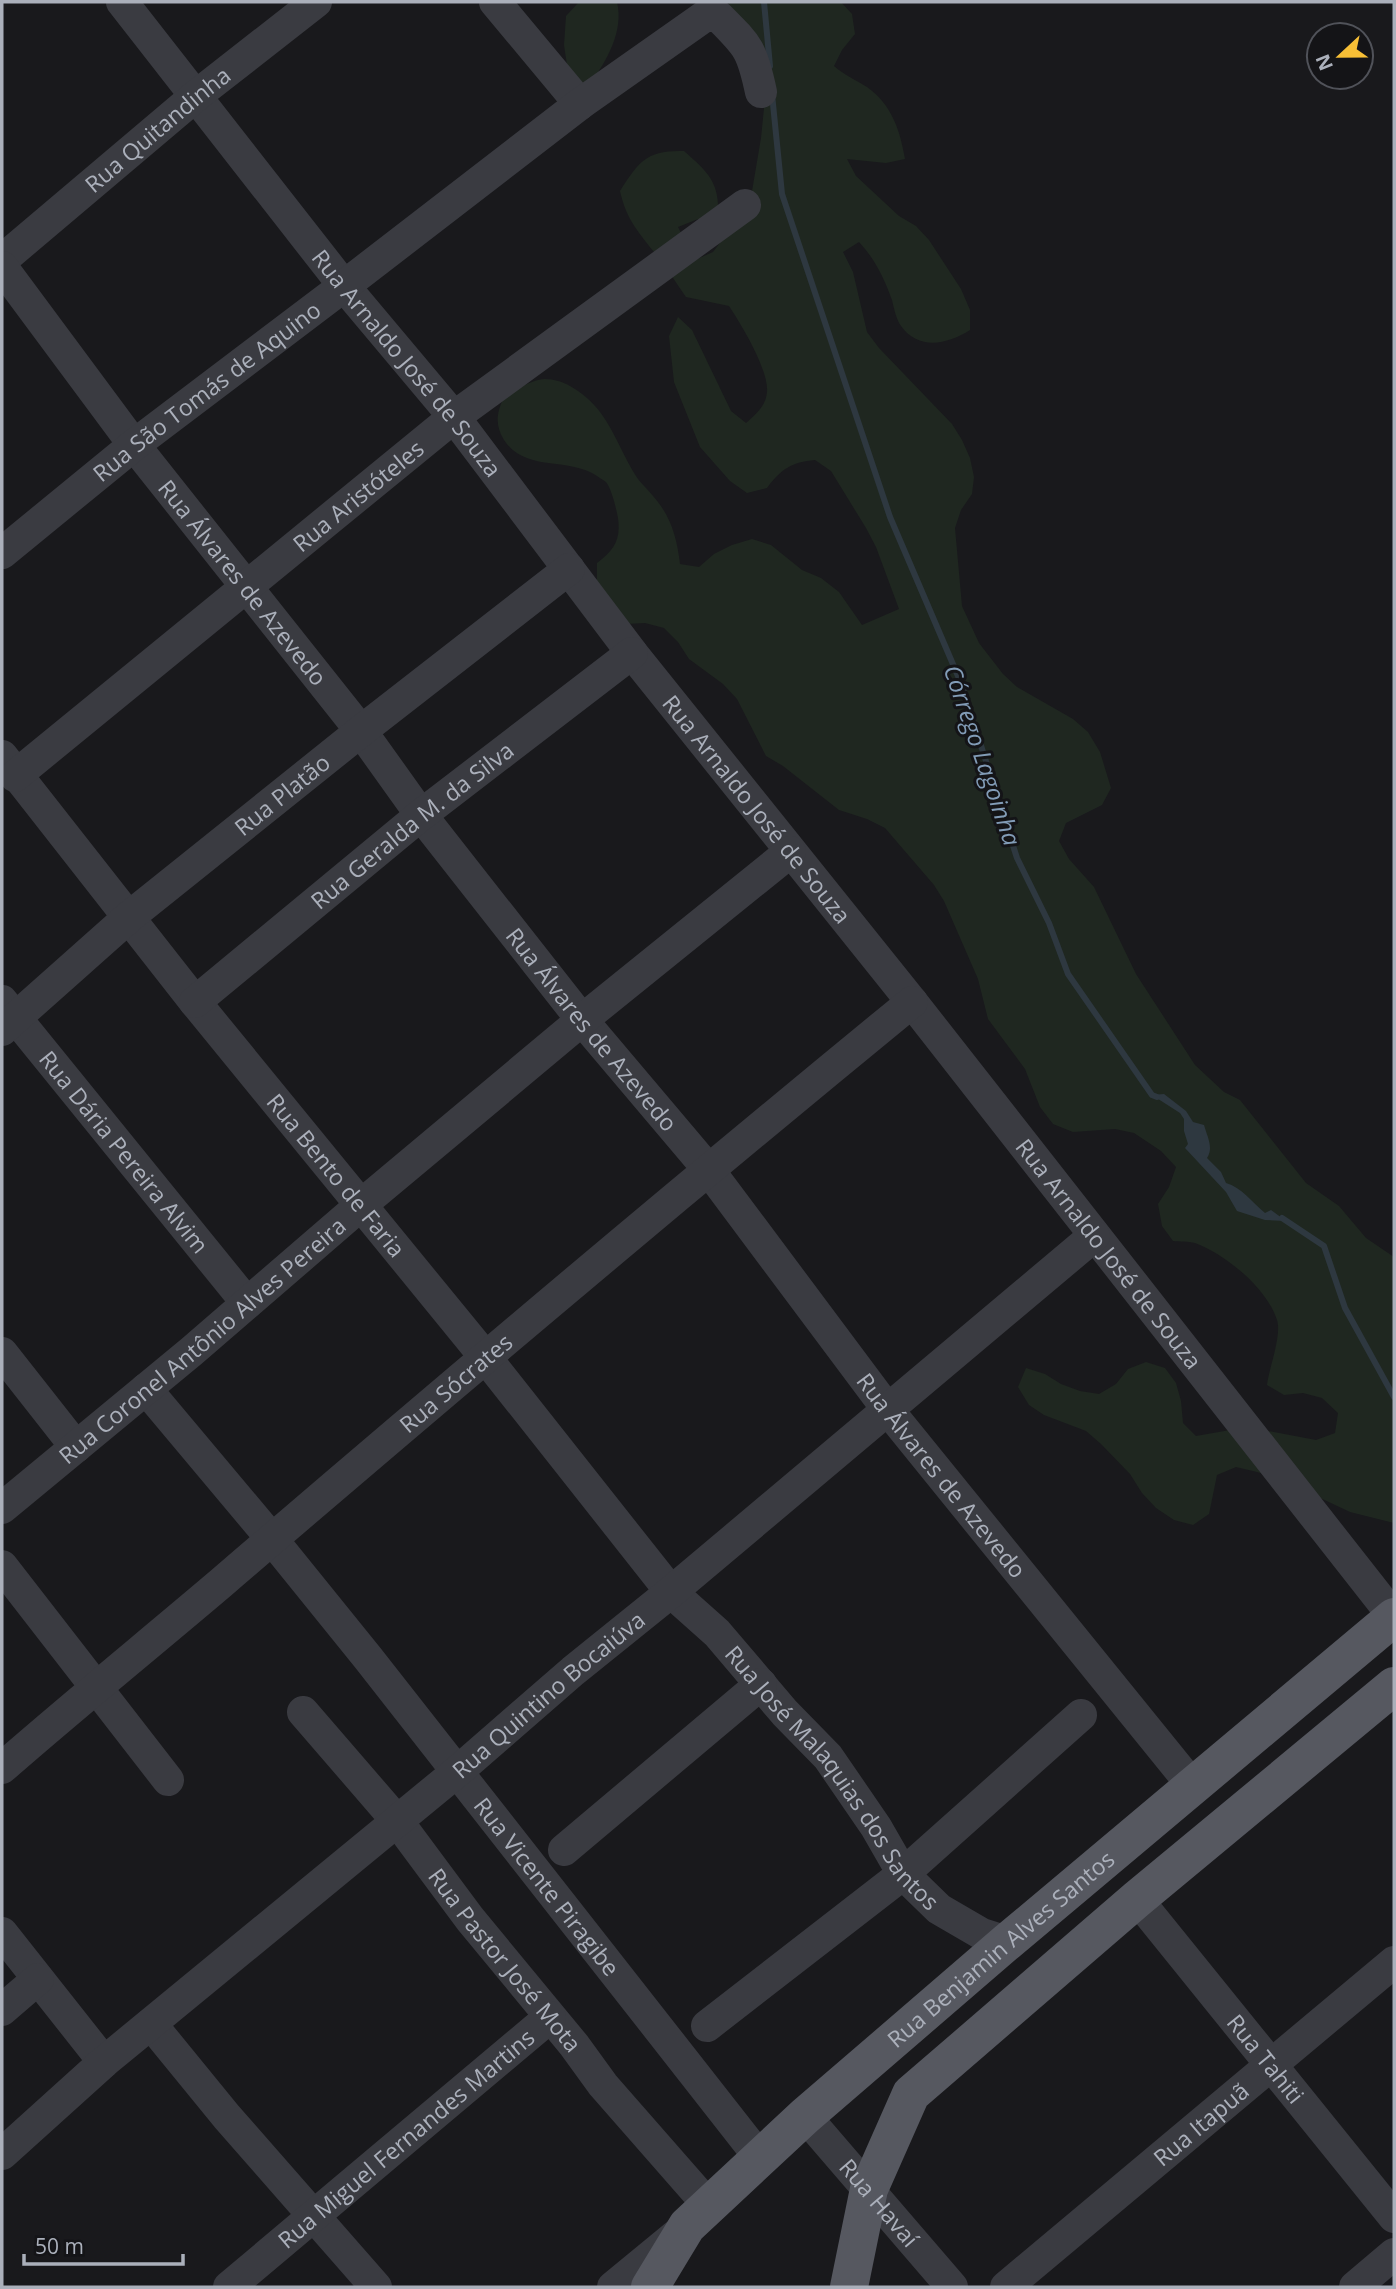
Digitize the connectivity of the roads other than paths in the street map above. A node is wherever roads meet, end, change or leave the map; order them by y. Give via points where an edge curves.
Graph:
1 (122, 2) edge
2 (316, 2) edge
3 (495, 2) edge
4 (761, 92) dead end
5 (197, 95) junction
6 (580, 104) junction
7 (745, 205) dead end
8 (2, 260) edge
9 (2, 267) edge
10 (344, 286) junction
11 (454, 417) junction
12 (134, 444) junction
13 (2, 553) edge
14 (569, 569) junction
15 (247, 587) junction
16 (632, 653) junction
17 (360, 732) junction
18 (9, 766) edge
19 (421, 815) junction
20 (790, 852) junction
21 (129, 917) junction
22 (195, 1002) junction
23 (912, 1002) junction
24 (7, 1016) edge
25 (582, 1020) junction
26 (708, 1169) junction
27 (361, 1205) junction
28 (1094, 1236) junction
29 (247, 1303) junction
30 (2, 1353) edge
31 (486, 1358) junction
32 (146, 1389) junction
33 (888, 1410) junction
34 (76, 1447) junction
35 (2, 1508) edge
36 (271, 1538) junction
37 (2, 1566) edge
38 (671, 1592) junction
39 (1394, 1617) edge
40 (1334, 1668) junction
41 (761, 1684) junction
42 (1394, 1686) edge
43 (94, 1687) junction
44 (303, 1712) dead end
45 (1362, 1712) junction
46 (1081, 1715) dead end
47 (2, 1768) edge
48 (458, 1771) junction
49 (168, 1780) dead end
50 (1192, 1785) junction
51 (398, 1822) junction
52 (564, 1850) dead end
53 (903, 1874) junction
54 (1137, 1899) junction
55 (2, 1933) edge
56 (1007, 1942) junction
57 (1394, 1962) edge
58 (38, 1979) junction
59 (2, 2010) edge
60 (550, 2017) junction
61 (151, 2024) junction
62 (707, 2026) dead end
63 (104, 2062) junction
64 (1270, 2064) junction
65 (805, 2116) junction
66 (2, 2154) edge
67 (761, 2159) junction
68 (869, 2189) junction
69 (314, 2215) junction
70 (698, 2216) junction
71 (1394, 2217) edge
72 (1394, 2254) edge
73 (229, 2287) edge
74 (376, 2287) edge
75 (613, 2287) edge
76 (650, 2287) edge
77 (849, 2287) edge
78 (952, 2287) edge
79 (1006, 2287) edge
80 (1355, 2287) edge

1 - 5 street, Rua Arnaldo José de Souza
2 - 5 street, Rua Quitandinha
3 - 6 street
4 - 6 street, Rua São Tomás de Aquino via 755,60 745,42 718,16 710,15
5 - 8 street, Rua Quitandinha
5 - 10 street, Rua Arnaldo José de Souza
6 - 10 street, Rua São Tomás de Aquino
7 - 11 street, Rua Aristóteles
9 - 12 street, Rua Álvares de Azevedo
10 - 11 street, Rua Arnaldo José de Souza
10 - 12 street, Rua São Tomás de Aquino
11 - 14 street, Rua Arnaldo José de Souza
11 - 15 street, Rua Aristóteles
12 - 13 street, Rua São Tomás de Aquino
12 - 15 street, Rua Álvares de Azevedo
14 - 16 street, Rua Arnaldo José de Souza
14 - 17 street, Rua Platão
15 - 17 street, Rua Álvares de Azevedo
15 - 18 street, Rua Aristóteles
16 - 19 street, Rua Geralda M. da Silva
16 - 20 street, Rua Arnaldo José de Souza
17 - 19 street, Rua Álvares de Azevedo
17 - 21 street, Rua Platão
18 - 21 street, Rua Bento de Faria
19 - 22 street, Rua Geralda M. da Silva
19 - 25 street, Rua Álvares de Azevedo
20 - 23 street, Rua Arnaldo José de Souza
20 - 25 street, Rua Coronel Antônio Alves Pereira
21 - 22 street, Rua Bento de Faria
21 - 24 street, Rua Platão
22 - 27 street, Rua Bento de Faria
23 - 26 street, Rua Sócrates
23 - 28 street, Rua Arnaldo José de Souza
24 - 29 street, Rua Dária Pereira Alvim
25 - 26 street, Rua Álvares de Azevedo
25 - 27 street, Rua Coronel Antônio Alves Pereira
26 - 31 street, Rua Sócrates
26 - 33 street, Rua Álvares de Azevedo
27 - 29 street, Rua Coronel Antônio Alves Pereira
27 - 31 street, Rua Bento de Faria
28 - 33 street, Rua Quintino Bocaiúva
28 - 39 street, Rua Arnaldo José de Souza
29 - 32 street, Rua Coronel Antônio Alves Pereira
30 - 34 street
31 - 36 street, Rua Sócrates
31 - 38 street, Rua Bento de Faria
32 - 34 street, Rua Coronel Antônio Alves Pereira
32 - 36 street, Rua Vicente Piragibe
33 - 38 street, Rua Quintino Bocaiúva
33 - 50 street, Rua Álvares de Azevedo
34 - 35 street, Rua Coronel Antônio Alves Pereira
36 - 43 street, Rua Sócrates
36 - 48 street, Rua Vicente Piragibe
37 - 43 street
38 - 41 street, Rua José Malaquias dos Santos via 717,1633
38 - 48 street, Rua Quintino Bocaiúva
39 - 40 main road, Rua Benjamin Alves Santos
40 - 45 main road
40 - 50 main road, Rua Benjamin Alves Santos
41 - 52 street
41 - 53 street, Rua José Malaquias dos Santos via 828,1757
42 - 45 main road
43 - 47 street, Rua Sócrates
43 - 49 street
44 - 51 street, Rua Pastor José Mota
45 - 54 main road
46 - 53 street
48 - 51 street, Rua Quintino Bocaiúva
48 - 67 street, Rua Vicente Piragibe
50 - 56 main road, Rua Benjamin Alves Santos
51 - 60 street, Rua Pastor José Mota
51 - 61 street, Rua Quintino Bocaiúva
53 - 56 street, Rua José Malaquias dos Santos via 939,1909 982,1934
53 - 62 street
54 - 64 street, Rua Tahiti
54 - 68 main road via 911,2094
55 - 58 street
56 - 65 main road, Rua Benjamin Alves Santos
57 - 64 street, Rua Itapuã
58 - 59 street
58 - 63 street
60 - 69 street, Rua Miguel Fernandes Martins
60 - 70 street, Rua Pastor José Mota
61 - 63 street, Rua Quintino Bocaiúva
61 - 69 street
63 - 66 street, Rua Quintino Bocaiúva
64 - 71 street, Rua Tahiti
64 - 79 street, Rua Itapuã
65 - 67 main road, Rua Benjamin Alves Santos
65 - 68 street, Rua Havaí
67 - 70 main road, Rua Benjamin Alves Santos
68 - 77 main road
68 - 78 street, Rua Havaí
69 - 73 street, Rua Miguel Fernandes Martins
69 - 74 street
70 - 75 street, Rua Benjamin Alves Santos
70 - 76 main road
72 - 80 street

